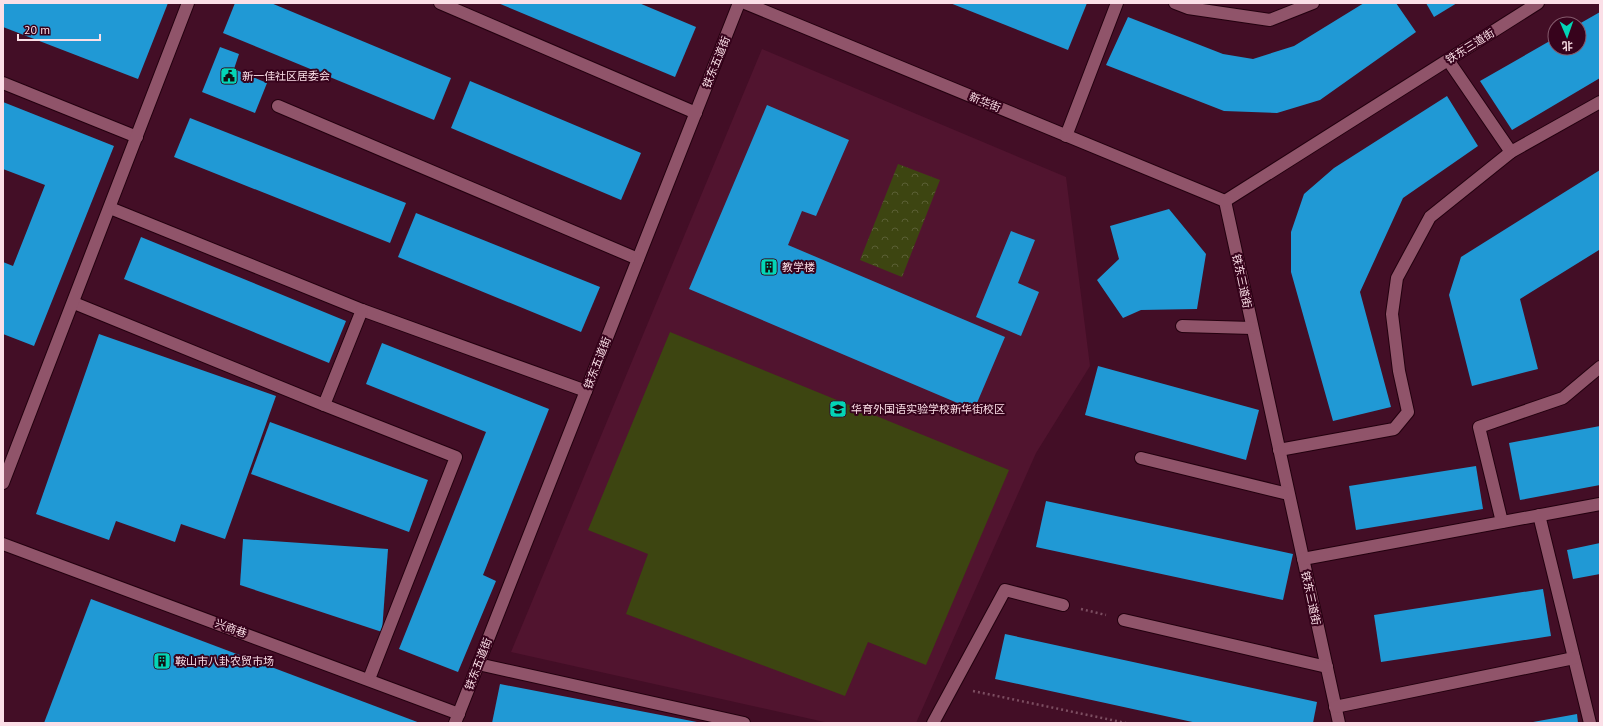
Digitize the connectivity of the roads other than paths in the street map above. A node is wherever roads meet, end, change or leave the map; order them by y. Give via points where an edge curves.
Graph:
1 (188, 3) edge
2 (440, 3) edge
3 (739, 3) edge
4 (745, 3) edge
5 (1116, 3) edge
6 (1175, 3) edge
7 (1313, 3) edge
8 (1538, 3) edge
9 (1448, 60) junction
10 (3, 83) edge
11 (1600, 102) edge
12 (278, 106) dead end
13 (696, 113) junction
14 (1066, 136) junction
15 (137, 137) junction
16 (1511, 152) junction
17 (1225, 201) junction
18 (110, 208) junction
19 (638, 259) junction
20 (74, 303) junction
21 (362, 310) junction
22 (1182, 326) dead end
23 (1252, 328) junction
24 (1600, 367) edge
25 (586, 391) junction
26 (324, 405) junction
27 (1279, 450) junction
28 (1141, 458) dead end
29 (3, 483) edge
30 (1288, 494) junction
31 (1600, 504) edge
32 (1539, 515) junction
33 (1502, 522) junction
34 (3, 544) edge
35 (1303, 559) junction
36 (1063, 605) road end
37 (1124, 620) road end
38 (1574, 658) junction
39 (478, 664) junction
40 (1327, 667) junction
41 (369, 679) junction
42 (1335, 707) junction
43 (457, 718) edge
44 (744, 723) edge
45 (933, 723) edge
46 (1339, 723) edge
47 (1590, 723) edge

1 - 15 street
2 - 13 street
3 - 13 street, 铁东五道街
4 - 14 street, 新华街
5 - 14 street
6 - 7 street via 1188,8 1270,20
8 - 9 street, 铁东三道街
9 - 16 street
9 - 17 street, 铁东三道街
10 - 15 street
11 - 16 street
12 - 19 street
13 - 19 street, 铁东五道街
14 - 17 street, 新华街
15 - 18 street
16 - 27 street via 1430,217 1397,278 1392,314 1399,371 1408,412 1394,430
17 - 23 street, 铁东三道街
18 - 20 street
18 - 21 street
19 - 25 street, 铁东五道街
20 - 26 street
20 - 29 street
21 - 25 street
21 - 26 street
22 - 23 street
23 - 27 street, 铁东三道街
24 - 33 street via 1562,398 1479,427
25 - 39 street, 铁东五道街
26 - 41 street via 456,457
27 - 30 street, 铁东三道街
28 - 30 street
30 - 35 street, 铁东三道街
31 - 32 street
32 - 33 street
32 - 38 street
33 - 35 street
34 - 41 street, 兴商巷
35 - 40 street, 铁东三道街
36 - 45 street via 1005,590
37 - 40 street
38 - 42 street
38 - 47 street
39 - 43 street, 铁东五道街
39 - 44 street
40 - 42 street, 铁东三道街
41 - 43 street, 兴商巷
42 - 46 street, 铁东三道街

